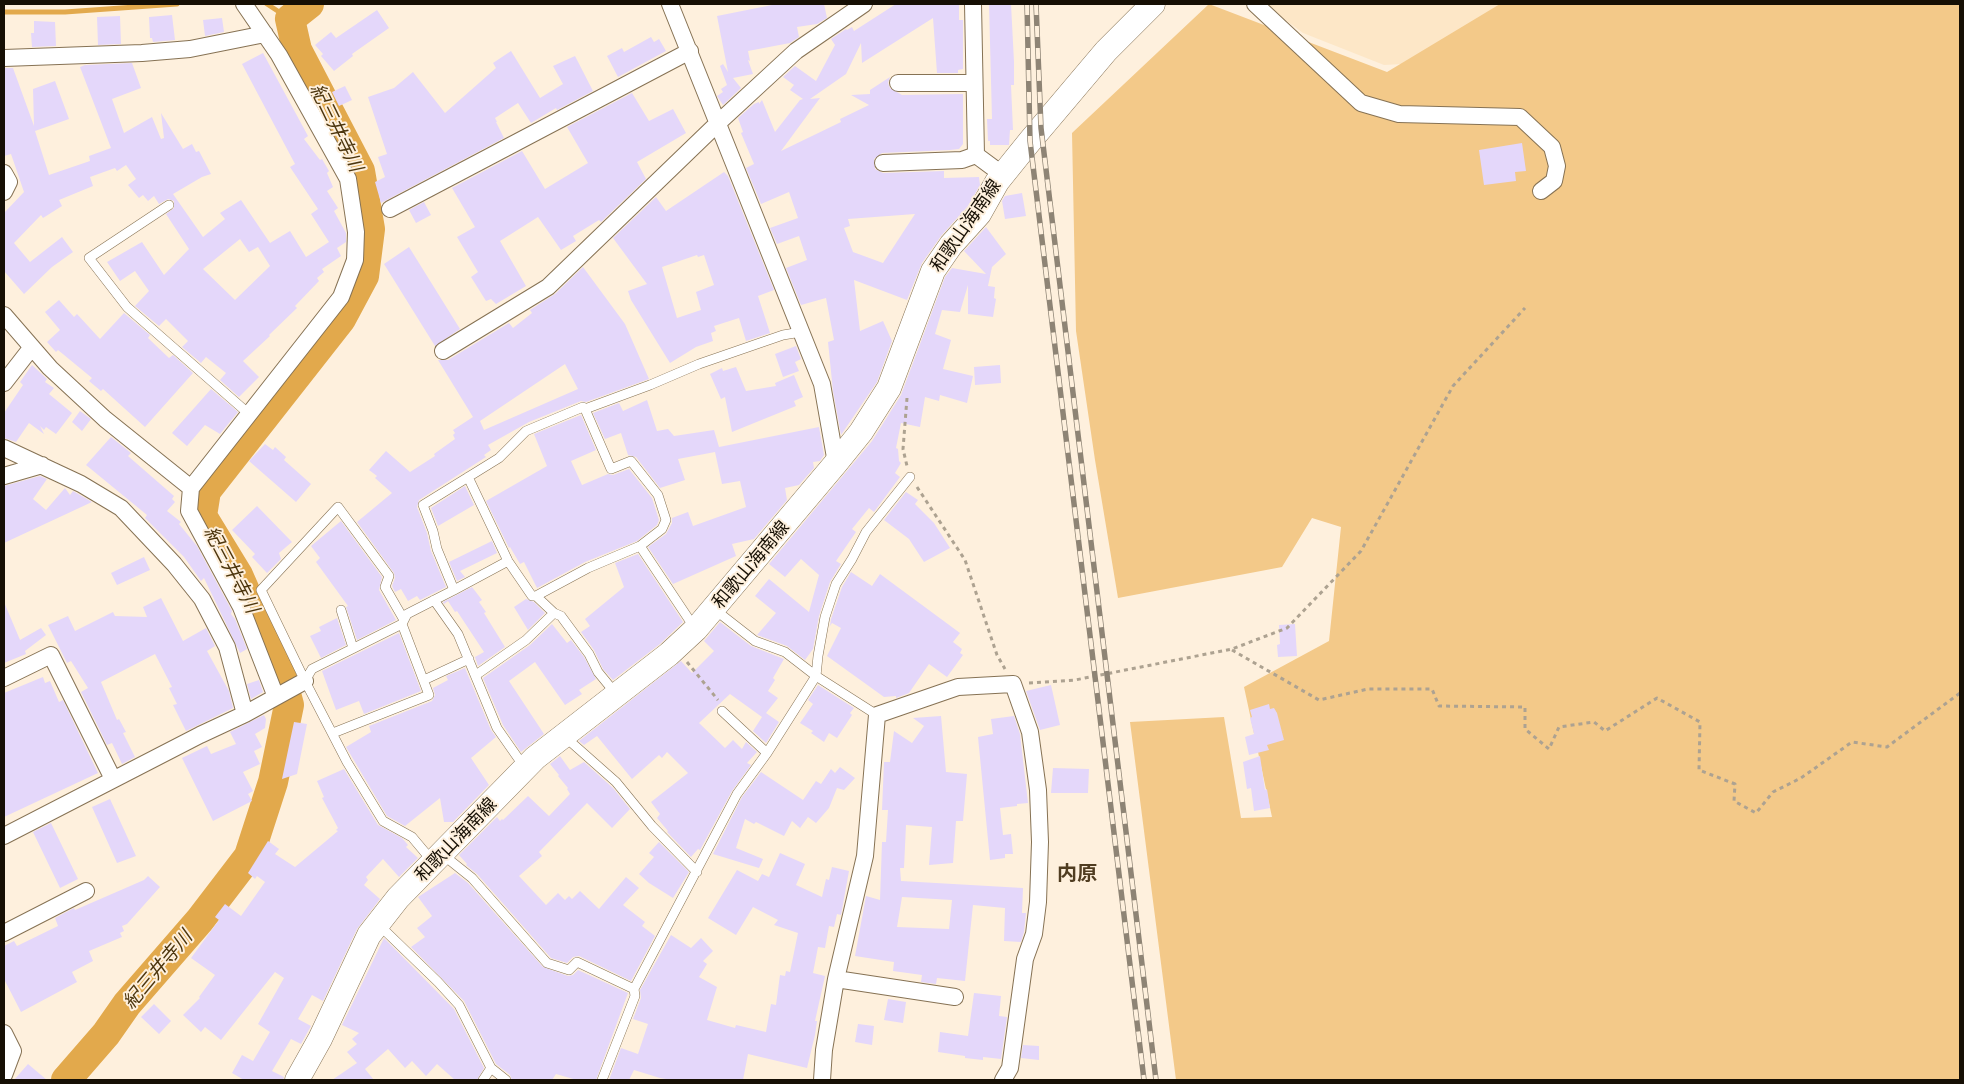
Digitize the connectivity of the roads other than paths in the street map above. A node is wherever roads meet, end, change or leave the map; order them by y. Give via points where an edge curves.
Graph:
1 (670, 4) edge
2 (864, 4) edge
3 (973, 4) edge
4 (1152, 4) edge
5 (1255, 4) edge
6 (244, 5) edge
7 (265, 34) junction
8 (690, 51) junction
9 (4, 58) edge
10 (898, 83) dead end
11 (974, 83) junction
12 (718, 123) junction
13 (976, 155) junction
14 (883, 163) dead end
15 (4, 173) edge
16 (1003, 174) junction
17 (1541, 191) dead end
18 (4, 192) edge
19 (169, 205) dead end
20 (390, 209) dead end
21 (4, 315) edge
22 (801, 332) junction
23 (32, 347) junction
24 (443, 351) dead end
25 (4, 383) edge
26 (585, 409) junction
27 (249, 414) junction
28 (4, 448) edge
29 (836, 463) junction
30 (42, 465) junction
31 (4, 476) edge
32 (910, 477) road end
33 (468, 478) junction
34 (191, 488) junction
35 (640, 546) junction
36 (508, 561) junction
37 (454, 590) junction
38 (536, 596) junction
39 (434, 600) junction
40 (714, 609) junction
41 (341, 610) dead end
42 (554, 613) junction
43 (403, 622) junction
44 (696, 630) junction
45 (353, 648) junction
46 (469, 659) junction
47 (476, 675) junction
48 (816, 676) junction
49 (4, 678) edge
50 (424, 680) junction
51 (303, 682) junction
52 (616, 695) junction
53 (278, 696) junction
54 (722, 711) road end
55 (245, 714) junction
56 (877, 715) junction
57 (332, 733) junction
58 (564, 736) junction
59 (766, 753) junction
60 (525, 768) junction
61 (113, 779) junction
62 (4, 836) edge
63 (438, 858) junction
64 (697, 872) junction
65 (86, 891) dead end
66 (378, 923) junction
67 (4, 933) edge
68 (836, 979) junction
69 (634, 989) junction
70 (954, 997) dead end
71 (4, 1032) edge
72 (491, 1068) junction
73 (4, 1075) edge
74 (300, 1079) edge
75 (483, 1080) edge
76 (506, 1080) edge
77 (602, 1080) edge
78 (822, 1080) edge
79 (1004, 1080) edge

1 - 8 street
2 - 12 street via 796,51
3 - 11 street
4 - 16 main road, 和歌山海南線 via 1106,51
5 - 17 street via 1361,103 1399,114 1520,117 1552,147 1557,166 1554,181
6 - 7 street
7 - 9 street via 190,49
7 - 27 street via 348,179 356,232 355,260 341,297
8 - 12 street
8 - 20 street
10 - 11 street
11 - 13 street
12 - 22 street
12 - 24 street via 548,286
13 - 14 street via 962,160
13 - 16 street
15 - 18 street via 9,182
16 - 29 main road, 和歌山海南線 via 978,214 933,271 889,388 861,432
19 - 27 lane via 90,258 127,307
21 - 23 street
22 - 26 lane via 783,335 699,364
22 - 29 street via 822,384
23 - 25 street
23 - 34 street via 105,419
26 - 33 lane via 583,407 526,431 499,458
26 - 35 lane via 611,469 631,460 658,495 666,520 662,529
27 - 34 street
28 - 30 street
29 - 40 main road, 和歌山海南線
30 - 31 street
30 - 55 street via 121,508 174,564 202,599 227,647
32 - 48 lane via 866,532 836,584 824,617
33 - 36 lane
33 - 37 lane via 423,508
34 - 53 street via 189,511 241,607
35 - 38 lane via 588,568
35 - 44 lane
36 - 37 lane
36 - 38 lane via 532,596
37 - 39 lane
38 - 42 lane
39 - 43 lane via 407,614
39 - 46 lane via 458,634
40 - 44 main road, 和歌山海南線
40 - 48 lane via 755,641 785,652
41 - 45 lane
42 - 47 lane via 526,640
42 - 52 lane via 561,616
43 - 45 lane
43 - 50 lane
43 - 51 lane via 385,587 389,576 338,507 261,590
44 - 52 main road, 和歌山海南線
45 - 51 lane via 312,669
46 - 47 lane
46 - 50 lane
47 - 60 lane via 497,728
48 - 56 lane
48 - 59 lane
49 - 61 street via 51,655
50 - 57 lane via 430,695
51 - 53 street
51 - 57 lane
52 - 58 main road, 和歌山海南線
53 - 55 street
54 - 59 lane
55 - 61 street
56 - 68 street via 865,856
56 - 79 street via 958,687 1013,684 1030,732 1038,790 1038,902 1034,934 1025,958 1010,1068
57 - 63 lane via 384,821
58 - 60 main road, 和歌山海南線
58 - 64 lane via 616,782 652,826
59 - 64 lane via 737,794
60 - 63 main road, 和歌山海南線
61 - 62 street
63 - 66 main road, 和歌山海南線
63 - 69 lane via 472,878 547,963 569,970 577,962
64 - 69 lane
65 - 67 street
66 - 72 lane via 459,1005
66 - 74 main road, 和歌山海南線 via 369,935
68 - 70 street
68 - 78 street
69 - 77 lane
71 - 73 street via 13,1051
72 - 75 lane
72 - 76 lane

